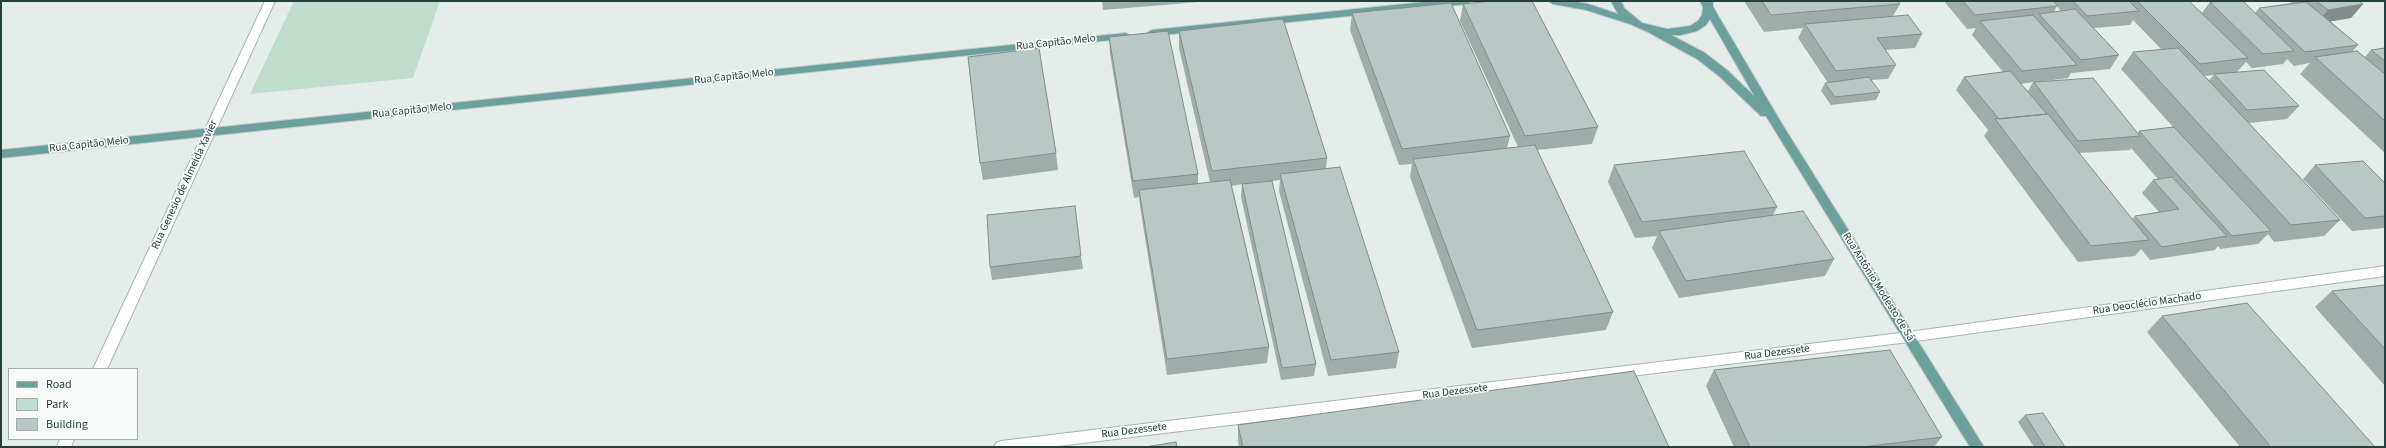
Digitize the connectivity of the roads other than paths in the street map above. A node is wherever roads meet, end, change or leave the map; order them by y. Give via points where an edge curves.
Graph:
1 (270, 1) edge
2 (1467, 1) edge
3 (1553, 1) edge
4 (1616, 1) edge
5 (1708, 3) edge
6 (1638, 25) junction
7 (1652, 30) junction
8 (1778, 127) junction
9 (210, 132) junction
10 (1, 154) edge
11 (2385, 271) edge
12 (1909, 337) junction
13 (100, 368) edge
14 (1001, 447) edge
15 (1977, 447) edge

1 - 9 street, Rua Genesio de Almeida Xavier
2 - 9 main road, Rua Capitão Melo
3 - 6 main road via 1588,7
4 - 6 main road via 1627,18
5 - 7 main road via 1707,16 1693,29 1681,32
5 - 8 main road, Rua Antônio Modesto de Sá
6 - 7 main road
7 - 8 main road, Rua Antônio Modesto de Sá via 1706,60 1748,96
8 - 12 main road, Rua Antônio Modesto de Sá
9 - 10 main road, Rua Capitão Melo
9 - 13 street, Rua Genesio de Almeida Xavier
11 - 12 street, Rua Deoclécio Machado
12 - 14 street, Rua Dezessete
12 - 15 main road, Rua Antônio Modesto de Sá

